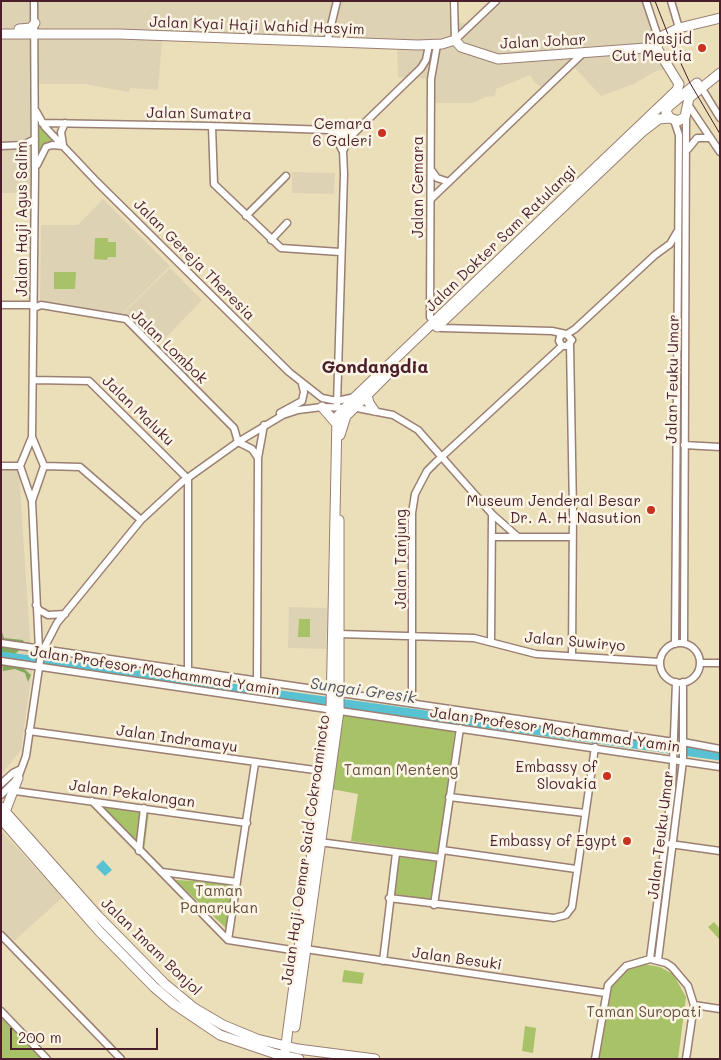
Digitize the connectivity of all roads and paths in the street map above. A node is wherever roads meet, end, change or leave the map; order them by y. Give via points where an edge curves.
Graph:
1 (34, 1) edge
2 (337, 1) edge
3 (454, 1) edge
4 (496, 1) edge
5 (646, 1) edge
6 (671, 1) edge
7 (720, 18) edge
8 (35, 23) junction
9 (1, 28) edge
10 (678, 28) junction
11 (1, 34) edge
12 (35, 34) junction
13 (658, 37) junction
14 (454, 40) junction
15 (327, 42) junction
16 (433, 45) junction
17 (638, 48) junction
18 (658, 50) junction
19 (581, 54) junction
20 (556, 56) junction
21 (720, 66) edge
22 (564, 70) junction
23 (416, 73) junction
24 (720, 73) edge
25 (431, 78) junction
26 (702, 88) junction
27 (687, 103) junction
28 (35, 107) junction
29 (686, 116) junction
30 (720, 118) edge
31 (672, 119) junction
32 (42, 123) junction
33 (64, 124) junction
34 (212, 126) junction
35 (333, 131) junction
36 (356, 132) junction
37 (710, 138) junction
38 (35, 139) junction
39 (23, 145) junction
40 (1, 146) edge
41 (63, 146) junction
42 (342, 151) junction
43 (687, 152) junction
44 (720, 152) edge
45 (35, 153) junction
46 (603, 164) junction
47 (431, 170) junction
48 (35, 173) junction
49 (286, 176) dead end
50 (448, 182) junction
51 (431, 199) junction
52 (246, 216) junction
53 (287, 223) dead end
54 (679, 228) junction
55 (271, 240) junction
56 (662, 249) junction
57 (340, 252) junction
58 (677, 256) junction
59 (686, 256) junction
60 (1, 305) edge
61 (34, 306) junction
62 (435, 325) junction
63 (565, 340) junction
64 (676, 344) junction
65 (685, 345) junction
66 (33, 380) junction
67 (301, 383) junction
68 (337, 392) junction
69 (367, 395) junction
70 (322, 402) junction
71 (341, 410) junction
72 (374, 410) junction
73 (267, 423) junction
74 (675, 434) junction
75 (684, 434) junction
76 (32, 437) junction
77 (238, 442) junction
78 (684, 446) junction
79 (720, 447) edge
80 (442, 456) junction
81 (258, 458) junction
82 (1, 466) edge
83 (20, 466) junction
84 (44, 466) junction
85 (188, 477) junction
86 (179, 485) junction
87 (188, 493) junction
88 (32, 501) junction
89 (492, 514) junction
90 (141, 520) junction
91 (674, 536) junction
92 (684, 536) junction
93 (492, 537) junction
94 (518, 537) junction
95 (572, 537) junction
96 (36, 605) junction
97 (65, 614) junction
98 (52, 631) junction
99 (339, 634) junction
100 (413, 636) junction
101 (491, 642) junction
102 (1, 643) edge
103 (684, 643) junction
104 (675, 644) junction
105 (56, 651) junction
106 (41, 652) junction
107 (572, 656) junction
108 (1, 661) edge
109 (660, 662) junction
110 (700, 663) junction
111 (720, 663) edge
112 (39, 666) junction
113 (188, 670) junction
114 (257, 680) junction
115 (676, 682) junction
116 (683, 682) junction
117 (336, 693) junction
118 (412, 703) junction
119 (335, 710) junction
120 (460, 728) junction
121 (29, 731) junction
122 (674, 744) junction
123 (683, 744) junction
124 (595, 748) junction
125 (720, 749) edge
126 (675, 759) junction
127 (683, 760) junction
128 (255, 762) junction
129 (720, 768) edge
130 (322, 771) junction
131 (20, 774) junction
132 (1, 784) edge
133 (15, 791) junction
134 (1, 795) edge
135 (449, 797) junction
136 (92, 801) junction
137 (144, 808) junction
138 (585, 812) junction
139 (3, 813) edge
140 (247, 823) junction
141 (319, 842) junction
142 (670, 844) junction
143 (442, 850) junction
144 (139, 851) junction
145 (720, 851) edge
146 (396, 853) junction
147 (441, 858) junction
148 (576, 869) junction
149 (162, 872) junction
150 (237, 882) junction
151 (389, 898) junction
152 (434, 905) junction
153 (1, 935) edge
154 (228, 940) junction
155 (302, 950) junction
156 (650, 959) junction
157 (658, 960) junction
158 (382, 961) junction
159 (605, 993) junction
160 (694, 1005) junction
161 (720, 1009) edge
162 (1, 1011) edge
163 (289, 1055) edge
164 (47, 1059) edge
165 (121, 1059) edge
166 (375, 1059) edge
167 (594, 1059) edge
168 (686, 1059) edge

1 - 8 street, Jalan Haji Agus Salim
2 - 15 street
3 - 14 street
4 - 14 street, Jalan Kyai Haji Wahid Hasyim
5 - 13 street
6 - 10 street
7 - 10 main road, Jalan Johar
8 - 9 main road via 30,28
8 - 12 street, Jalan Haji Agus Salim
10 - 13 main road, Jalan Johar
11 - 12 main road, Jalan Kyai Haji Wahid Hasyim
12 - 15 main road, Jalan Kyai Haji Wahid Hasyim
12 - 28 street, Jalan Haji Agus Salim
13 - 17 main road, Jalan Johar
13 - 18 main road
14 - 16 main road, Jalan Kyai Haji Wahid Hasyim
14 - 20 main road, Jalan Johar via 462,47 498,59
15 - 16 main road, Jalan Kyai Haji Wahid Hasyim
16 - 23 street via 424,66
16 - 25 street, Jalan Cemara
17 - 18 main road, Jalan Johar
17 - 19 main road, Jalan Johar
18 - 46 main road, Jalan Dokter Sam Ratulangi via 679,84 677,90
19 - 20 main road, Jalan Johar
19 - 22 street
20 - 22 street via 561,58
21 - 31 main road via 668,107 666,112
22 - 50 street
23 - 25 street via 424,73
23 - 36 street
24 - 26 main road
25 - 47 street, Jalan Cemara
26 - 27 main road
26 - 30 street
27 - 29 main road
27 - 37 street
28 - 32 street, Jalan Gereja Theresia
28 - 38 street, Jalan Haji Agus Salim
29 - 31 main road, Jalan Dokter Sam Ratulangi
29 - 43 street, Jalan Teuku Umar
31 - 46 main road, Jalan Dokter Sam Ratulangi via 656,120
31 - 54 street, Jalan Teuku Umar via 679,135
32 - 33 street, Jalan Sumatra
32 - 41 street, Jalan Gereja Theresia
33 - 34 street, Jalan Sumatra
33 - 41 street via 61,132
34 - 35 street, Jalan Sumatra
34 - 52 street via 213,183
35 - 36 street, Jalan Sumatra via 343,134
35 - 42 street
36 - 42 street
37 - 43 street via 697,138
37 - 44 street
38 - 39 street
38 - 45 street, Jalan Haji Agus Salim
39 - 40 street
39 - 45 street
41 - 48 street via 52,145 43,150
41 - 67 street, Jalan Gereja Theresia
42 - 57 street, Jalan Haji Oemar Said Cokroaminoto
43 - 59 street, Jalan Teuku Umar
45 - 48 street, Jalan Haji Agus Salim
46 - 62 main road, Jalan Dokter Sam Ratulangi
47 - 50 street via 437,178
47 - 51 street, Jalan Cemara
48 - 61 street, Jalan Haji Agus Salim
49 - 52 street
50 - 51 street
51 - 62 street, Jalan Cemara via 430,311
52 - 55 street
53 - 55 street
54 - 56 street via 672,242
54 - 58 street, Jalan Teuku Umar
55 - 57 street via 285,250
56 - 58 street
56 - 63 street
57 - 68 street, Jalan Haji Oemar Said Cokroaminoto
58 - 59 street
58 - 64 street, Jalan Teuku Umar
59 - 65 street, Jalan Teuku Umar
60 - 61 street, Jalan Lombok
61 - 66 street, Jalan Haji Agus Salim
61 - 77 street, Jalan Lombok via 126,320 234,428
62 - 63 street via 461,330 551,331
62 - 69 main road, Jalan Dokter Sam Ratulangi
62 - 71 main road, Jalan Dokter Sam Ratulangi
63 - 80 street, Jalan Tanjung
63 - 95 street via 569,354 573,440
64 - 65 street
64 - 74 street, Jalan Teuku Umar
65 - 75 street, Jalan Teuku Umar
66 - 76 street, Jalan Haji Agus Salim
66 - 85 street, Jalan Maluku via 89,381
67 - 70 street, Jalan Gereja Theresia
67 - 73 street via 302,401
68 - 70 street
68 - 71 street, Jalan Haji Oemar Said Cokroaminoto
69 - 71 main road, Jalan Dokter Sam Ratulangi
69 - 72 main road
70 - 71 main road
70 - 71 street
70 - 73 street
71 - 72 street
71 - 99 main road, Jalan Haji Oemar Said Cokroaminoto
71 - 117 main road, Jalan Haji Oemar Said Cokroaminoto via 331,623
72 - 80 street via 403,419
73 - 77 street
73 - 81 street
74 - 75 street
74 - 91 street, Jalan Teuku Umar
75 - 78 street, Jalan Teuku Umar
76 - 83 street, Jalan Haji Agus Salim
76 - 84 street, Jalan Haji Agus Salim
77 - 81 street, Jalan Lombok via 252,449
77 - 85 street
78 - 79 street
78 - 92 street, Jalan Teuku Umar
80 - 89 street
80 - 100 street, Jalan Tanjung via 420,482 413,504
81 - 114 street
82 - 83 street
83 - 88 street
84 - 88 street
84 - 90 street via 80,467
85 - 86 street
85 - 87 street
86 - 87 street
86 - 90 street
87 - 113 street
88 - 96 street
89 - 93 street
89 - 94 street
90 - 97 street
91 - 92 street
91 - 104 street, Jalan Teuku Umar
92 - 103 street, Jalan Teuku Umar
93 - 94 street
93 - 101 street
94 - 95 street
95 - 107 street
96 - 97 street via 48,615
96 - 106 street
97 - 98 street
98 - 105 street
98 - 106 street
99 - 100 street, Jalan Suwiryo
99 - 117 main road, Jalan Haji Oemar Said Cokroaminoto
100 - 101 street, Jalan Suwiryo via 474,638
100 - 118 street, Jalan Tanjung
101 - 107 street, Jalan Suwiryo via 536,654
102 - 106 street
103 - 104 street
103 - 110 street via 696,650
104 - 109 street via 664,650
105 - 106 street
105 - 113 street
106 - 112 street
107 - 109 street, Jalan Suwiryo
108 - 112 street, Jalan Profesor Mochammad Yamin
109 - 115 street via 664,675
110 - 111 street
110 - 116 street via 697,674
112 - 119 street, Jalan Profesor Mochammad Yamin
112 - 121 street
113 - 114 street
114 - 117 street
115 - 116 street
115 - 122 street, Jalan Teuku Umar
116 - 123 street, Jalan Teuku Umar
117 - 118 street
117 - 119 main road, Jalan Haji Oemar Said Cokroaminoto
118 - 122 street
119 - 120 street, Jalan Profesor Mochammad Yamin
119 - 130 main road, Jalan Haji Oemar Said Cokroaminoto
119 - 141 main road, Jalan Haji Oemar Said Cokroaminoto
120 - 124 street, Jalan Profesor Mochammad Yamin
120 - 135 street
121 - 128 street, Jalan Indramayu
121 - 131 street
122 - 126 street, Jalan Teuku Umar
123 - 125 street
123 - 127 street, Jalan Teuku Umar
124 - 126 street, Jalan Profesor Mochammad Yamin
124 - 138 street
126 - 127 street, Jalan Profesor Mochammad Yamin
126 - 142 street, Jalan Teuku Umar
127 - 129 street, Jalan Profesor Mochammad Yamin
127 - 142 street, Jalan Teuku Umar
128 - 130 street, Jalan Indramayu
128 - 140 street
130 - 155 main road, Jalan Haji Oemar Said Cokroaminoto
131 - 132 street via 13,774
131 - 133 main road
131 - 134 street
133 - 136 street, Jalan Pekalongan
133 - 139 main road
135 - 138 street
135 - 143 street
136 - 137 street, Jalan Pekalongan
136 - 144 street
137 - 140 street, Jalan Pekalongan
137 - 144 street
138 - 148 street
139 - 163 main road, Jalan Imam Bonjol via 96,914 183,1000 212,1019
140 - 150 street
141 - 146 street
141 - 155 main road, Jalan Haji Oemar Said Cokroaminoto
142 - 145 street
142 - 156 street, Jalan Teuku Umar
142 - 157 street, Jalan Teuku Umar
143 - 147 street
143 - 148 street
144 - 149 street
146 - 147 street
146 - 151 street
147 - 152 street
148 - 152 street via 572,907 561,918
149 - 150 street
149 - 154 street
150 - 154 street
151 - 152 street
151 - 158 street
153 - 165 street
154 - 155 street, Jalan Besuki
155 - 158 street, Jalan Besuki
155 - 163 main road, Jalan Haji Oemar Said Cokroaminoto
156 - 157 street
156 - 159 street via 626,966 613,978
157 - 160 street via 684,978
158 - 159 street, Jalan Besuki
159 - 167 street
160 - 161 street
160 - 168 street
162 - 164 street
163 - 166 main road, Jalan Imam Bonjol

